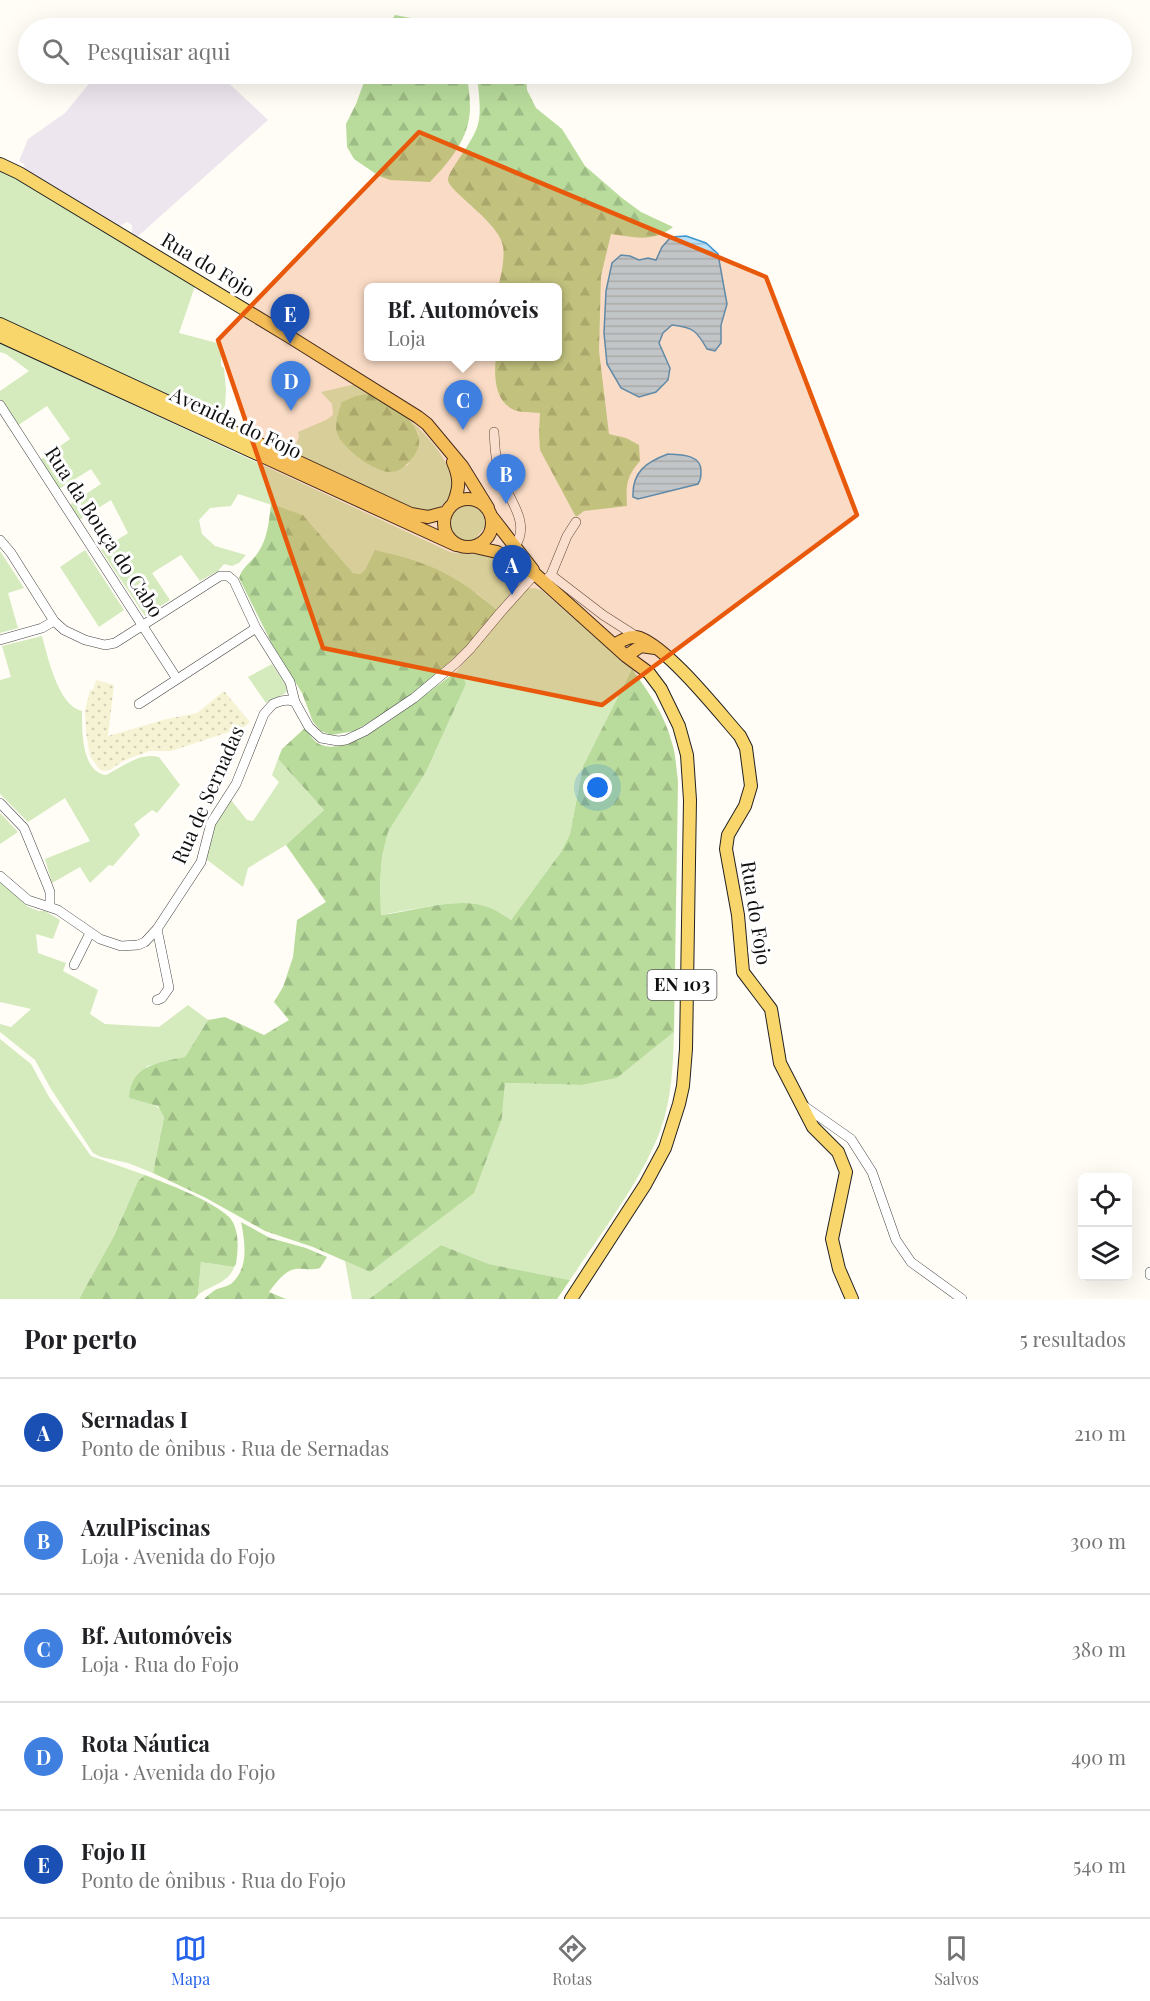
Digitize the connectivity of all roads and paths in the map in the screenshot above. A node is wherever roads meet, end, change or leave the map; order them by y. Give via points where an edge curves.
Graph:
1 (0, 164) edge
2 (0, 324) edge
3 (0, 336) edge
4 (0, 405) edge
5 (494, 432) dead end
6 (447, 450) junction
7 (450, 508) junction
8 (490, 512) junction
9 (576, 522) dead end
10 (0, 540) edge
11 (456, 545) junction
12 (515, 546) junction
13 (475, 547) junction
14 (543, 577) junction
15 (54, 621) junction
16 (143, 626) junction
17 (256, 628) junction
18 (639, 638) junction
19 (0, 640) edge
20 (614, 645) junction
21 (656, 648) junction
22 (626, 656) junction
23 (177, 679) junction
24 (295, 702) junction
25 (139, 704) dead end
26 (0, 803) edge
27 (0, 876) edge
28 (50, 907) junction
29 (157, 929) junction
30 (90, 933) junction
31 (74, 965) dead end
32 (157, 1000) dead end
33 (804, 1106) junction
34 (564, 1299) edge
35 (571, 1299) edge
36 (852, 1299) edge
37 (962, 1299) edge

1 - 6 main road, Rua do Fojo / EN 103 via 389,398 427,424
2 - 7 main road, Avenida do Fojo via 411,514 428,517
3 - 11 main road, Avenida do Fojo
4 - 16 street, Rua da Bouça do Cabo
5 - 12 street via 500,477 519,518 520,535
6 - 7 main road, Rua do Fojo / EN 103 via 459,481
6 - 8 main road, Rua do Fojo / EN 103 via 462,466
7 - 8 main road, Avenida do Fojo via 467,499 482,503
7 - 11 main road, EN 103 via 444,526
8 - 12 main road, EN 103
8 - 13 main road via 491,532
9 - 14 street
10 - 15 street
11 - 13 main road, Avenida do Fojo / EN 103
12 - 14 main road, EN 103
13 - 14 main road, EN 103 via 497,552
14 - 18 street
14 - 20 main road, EN 103
14 - 24 street via 500,613 456,663 365,731 346,740 321,738 309,727
15 - 16 street via 73,635 105,645 115,644
15 - 19 street
16 - 17 street via 224,575 234,581
16 - 23 street, Rua da Bouça do Cabo
17 - 23 street
17 - 24 street via 290,682
18 - 20 main road via 628,637
18 - 21 main road, Rua do Fojo
20 - 22 main road, EN 103
21 - 22 main road via 641,646
21 - 33 main road, Rua do Fojo via 740,736 746,748 751,786 745,806 728,835 726,849 743,972 771,1009 780,1063
22 - 34 main road, EN 103 via 665,711 682,759 685,795 681,1051 665,1132 650,1167
22 - 35 main road, EN 103 via 662,689 677,719 687,755 690,800 685,1068 675,1118 658,1163
23 - 25 street
24 - 29 street, Rua de Sernadas via 273,704 264,714 236,784 211,823 201,862
26 - 28 street via 24,828 50,892
27 - 28 street, Rua de Sernadas via 28,900
28 - 30 street, Rua de Sernadas
29 - 30 street, Rua de Sernadas via 145,942 129,946 111,944
29 - 32 street via 169,988
30 - 31 street
33 - 36 main road, Rua do Fojo via 813,1127 838,1152 846,1172 832,1239
33 - 37 street via 851,1139 872,1172 896,1240 911,1262

